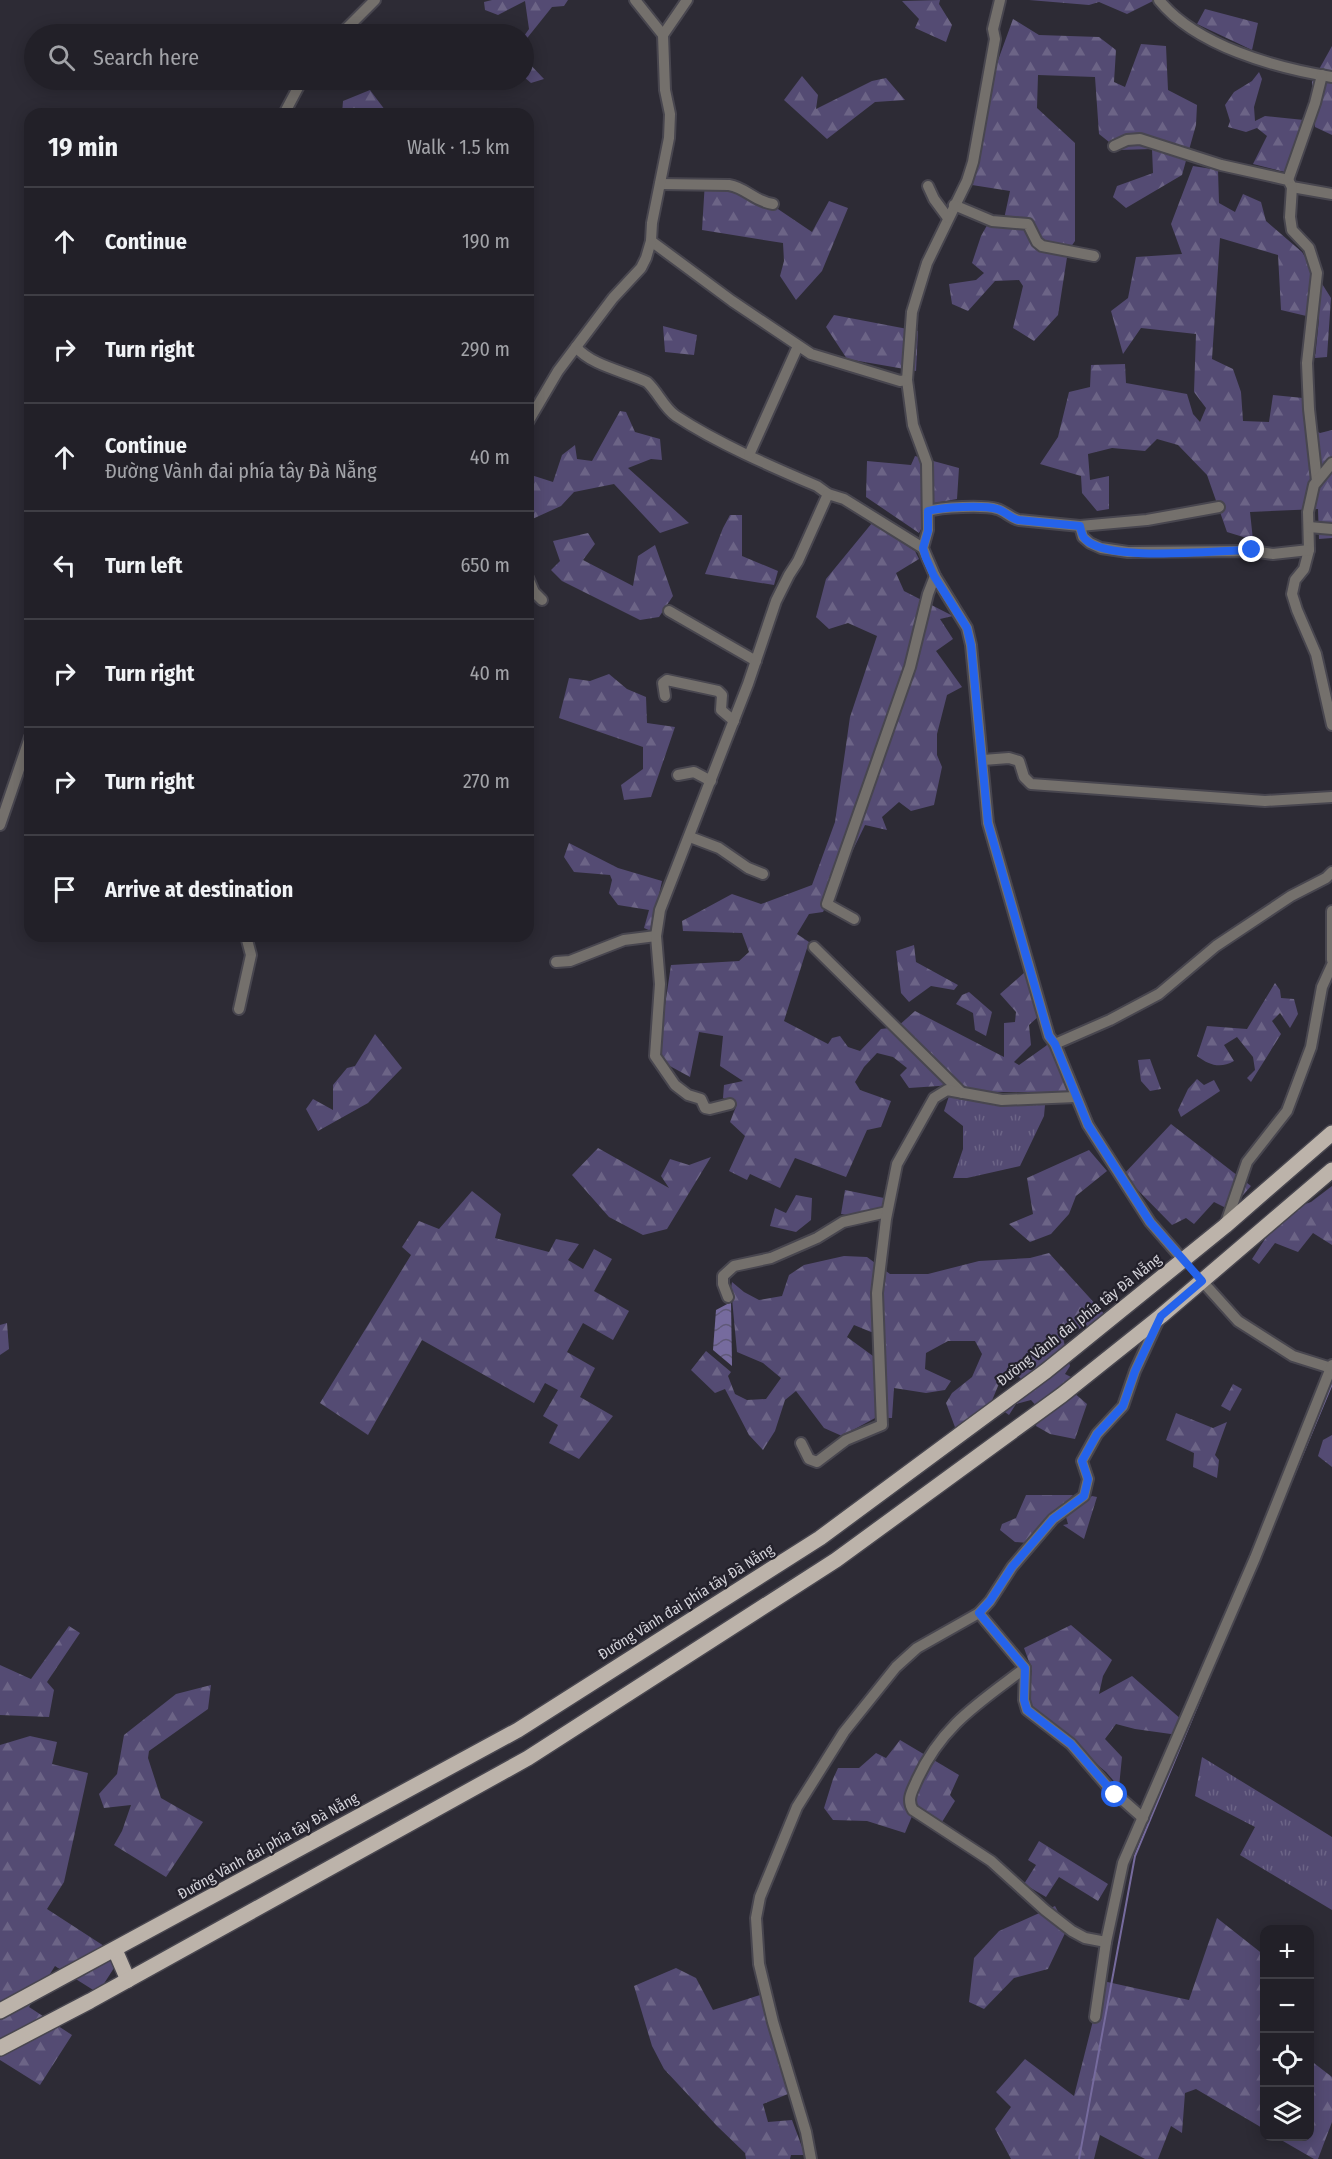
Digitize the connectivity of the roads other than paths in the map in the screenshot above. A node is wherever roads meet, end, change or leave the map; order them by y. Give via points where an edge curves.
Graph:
1 (375, 0) edge
2 (636, 0) edge
3 (687, 0) edge
4 (1000, 0) edge
5 (1159, 0) edge
6 (351, 24) edge
7 (663, 35) junction
8 (1327, 76) edge
9 (297, 90) edge
10 (287, 108) edge
11 (1114, 146) dead end
12 (1290, 183) junction
13 (660, 184) junction
14 (928, 186) dead end
15 (1332, 194) edge
16 (773, 204) dead end
17 (954, 205) junction
18 (948, 218) junction
19 (651, 241) junction
20 (1094, 256) dead end
21 (798, 346) junction
22 (576, 347) junction
23 (906, 380) junction
24 (534, 412) edge
25 (749, 455) junction
26 (1332, 463) edge
27 (1317, 482) junction
28 (828, 494) junction
29 (1219, 507) dead end
30 (928, 511) junction
31 (1080, 526) junction
32 (1309, 527) junction
33 (1332, 529) edge
34 (923, 548) junction
35 (1309, 550) junction
36 (934, 576) junction
37 (534, 592) edge
38 (542, 600) dead end
39 (669, 611) dead end
40 (756, 661) junction
41 (665, 696) dead end
42 (734, 721) junction
43 (1332, 725) edge
44 (24, 755) edge
45 (982, 760) junction
46 (678, 775) dead end
47 (711, 781) junction
48 (1332, 797) edge
49 (0, 825) edge
50 (690, 837) junction
51 (1332, 872) edge
52 (763, 874) dead end
53 (1332, 911) edge
54 (854, 920) dead end
55 (656, 936) junction
56 (248, 942) edge
57 (814, 947) dead end
58 (1332, 960) edge
59 (556, 962) dead end
60 (1332, 965) edge
61 (239, 1009) dead end
62 (1055, 1044) junction
63 (962, 1093) junction
64 (1076, 1097) junction
65 (730, 1104) dead end
66 (1332, 1132) edge
67 (1332, 1170) edge
68 (887, 1212) junction
69 (1225, 1226) junction
70 (1183, 1260) junction
71 (1202, 1281) junction
72 (728, 1297) dead end
73 (1161, 1316) junction
74 (1331, 1366) edge
75 (801, 1443) dead end
76 (979, 1613) junction
77 (1025, 1668) junction
78 (1143, 1818) junction
79 (1106, 1942) junction
80 (115, 1950) junction
81 (128, 1980) junction
82 (0, 2011) edge
83 (1095, 2017) dead end
84 (0, 2048) edge
85 (811, 2159) edge

1 - 6 street
2 - 7 street
3 - 7 street
4 - 17 street via 973,162
5 - 8 street via 1186,25 1233,51
7 - 13 street via 670,114
8 - 12 street
9 - 10 street
11 - 12 street via 1140,139
12 - 15 street
12 - 27 street via 1292,230 1309,248 1317,273 1307,363
13 - 16 street via 729,185 758,201
13 - 19 street
14 - 18 street
17 - 18 street
17 - 20 street via 992,221 1028,224 1042,246
18 - 23 street via 927,263 912,312
19 - 21 street
19 - 22 street via 641,268
21 - 23 street via 811,354
21 - 25 street
22 - 24 street
22 - 25 street via 592,360 646,382 674,415
23 - 30 street via 913,425 927,463
25 - 28 street
26 - 27 street
27 - 32 street via 1308,513
28 - 34 street via 844,499
28 - 40 street via 782,587
29 - 31 street via 1148,520
30 - 31 street via 941,507 997,509 1018,520
30 - 34 street
31 - 35 street via 1090,543 1128,552 1252,550 1273,554
32 - 33 street
32 - 35 street
34 - 36 street
35 - 43 street via 1292,594 1316,654
36 - 45 street via 969,636
36 - 54 street via 910,667 827,904
37 - 38 street
39 - 40 street
40 - 42 street
41 - 42 street via 663,683 667,680 718,691 722,695 721,710
42 - 47 street
44 - 49 street
45 - 48 street via 1019,761 1031,784 1265,801
45 - 62 street via 988,823 1049,1036
46 - 47 street via 694,772
47 - 50 street
50 - 52 street via 719,848
50 - 55 street via 660,910
51 - 62 street via 1216,946 1159,994
53 - 58 street
55 - 59 street via 624,940 570,961
55 - 65 street via 660,984 655,1056 675,1085 701,1099 705,1108
56 - 61 street via 251,955
57 - 63 street
60 - 69 street via 1322,987 1311,1047 1287,1111 1247,1162
62 - 64 street
63 - 64 street via 1002,1100
63 - 68 street via 947,1090 934,1098 897,1164
64 - 70 street via 1088,1125 1150,1222
66 - 69 main road, Đường Vành đai phía tây Đà Nẵng
67 - 71 main road
68 - 72 street via 843,1222 771,1258 734,1266 723,1280
68 - 75 street via 876,1293 882,1425 846,1440 817,1462 809,1459
69 - 70 main road, Đường Vành đai phía tây Đà Nẵng
70 - 71 main road
70 - 80 main road, Đường Vành đai phía tây Đà Nẵng via 1046,1371 820,1538 518,1730
71 - 73 main road
71 - 74 street via 1238,1321 1293,1356
73 - 76 street via 1123,1406 1097,1434 1082,1461 1088,1479 1084,1496 1053,1519
73 - 81 main road via 1062,1395 836,1560 618,1701 528,1758
74 - 78 street via 1255,1558
76 - 77 street
76 - 85 street via 917,1648 896,1667 844,1732 797,1808 760,1897 756,1918 759,1964
77 - 78 street via 1027,1710 1071,1744 1108,1787
77 - 79 street via 947,1731 923,1767 910,1804 913,1810 1003,1870 1072,1931
78 - 79 street via 1124,1863
79 - 83 street
80 - 81 main road
80 - 82 main road, Đường Vành đai phía tây Đà Nẵng
81 - 84 main road

